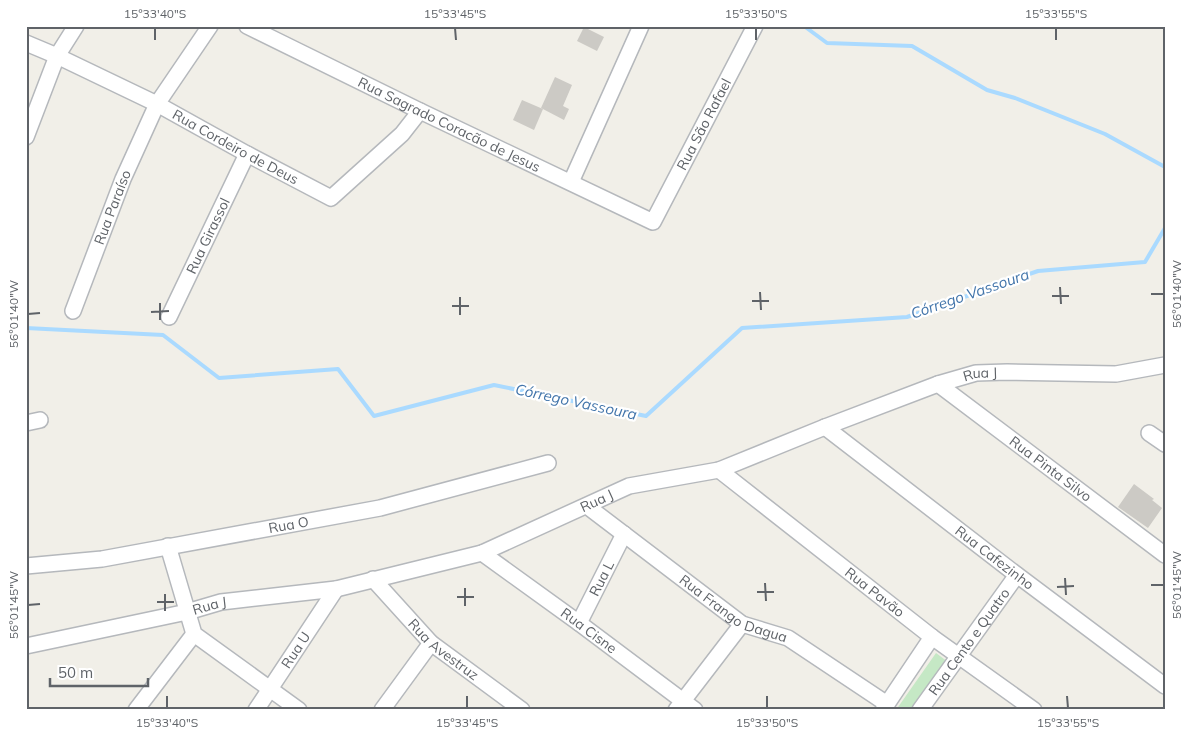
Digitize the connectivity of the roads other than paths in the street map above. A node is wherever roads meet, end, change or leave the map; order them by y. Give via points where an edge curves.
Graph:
1 (76, 26) edge
2 (210, 26) edge
3 (247, 26) edge
4 (641, 26) edge
5 (756, 26) edge
6 (26, 43) edge
7 (57, 56) junction
8 (157, 104) junction
9 (420, 111) junction
10 (26, 137) edge
11 (247, 154) junction
12 (571, 182) junction
13 (653, 222) joint
14 (74, 311) dead end
15 (169, 317) dead end
16 (1165, 365) edge
17 (938, 384) junction
18 (825, 427) junction
19 (1149, 433) dead end
20 (1165, 444) edge
21 (548, 463) dead end
22 (719, 470) junction
23 (586, 506) junction
24 (624, 534) junction
25 (168, 546) junction
26 (482, 553) junction
27 (1165, 555) edge
28 (26, 566) edge
29 (1017, 575) junction
30 (373, 579) junction
31 (336, 589) junction
32 (187, 612) junction
33 (580, 622) junction
34 (742, 624) junction
35 (194, 634) junction
36 (932, 637) junction
37 (431, 643) junction
38 (26, 646) edge
39 (960, 656) junction
40 (1165, 686) edge
41 (271, 689) junction
42 (685, 707) edge
43 (885, 707) edge
44 (514, 708) edge
45 (136, 710) edge
46 (256, 710) edge
47 (299, 710) edge
48 (382, 710) edge
49 (920, 710) edge
50 (1034, 710) edge

1 - 7 street
2 - 8 street, Rua Paraíso
3 - 9 street, Rua Sagrado Coracão de Jesus
4 - 12 street
5 - 13 street, Rua São Rafael
6 - 7 street, Rua Cordeiro de Deus
7 - 8 street, Rua Cordeiro de Deus
7 - 10 street
8 - 11 street, Rua Cordeiro de Deus
8 - 14 street, Rua Paraíso via 123,179
9 - 11 street, Rua Cordeiro de Deus via 402,134 331,198
9 - 12 street, Rua Sagrado Coracão de Jesus
11 - 15 street, Rua Girassol
12 - 13 street, Rua Sagrado Coracão de Jesus
16 - 17 street, Rua J via 1116,374 976,373
17 - 18 street, Rua J
17 - 27 street, Rua Pinta Silvo
18 - 22 street, Rua J
18 - 29 street, Rua Cafezinho
19 - 20 street
21 - 25 street, Rua O via 380,508
22 - 23 street, Rua J via 629,486
22 - 36 street, Rua Pavão
23 - 24 street, Rua Frango Dagua
23 - 26 street, Rua J
24 - 33 street, Rua L
24 - 34 street, Rua Frango Dagua
25 - 28 street, Rua O via 102,559
25 - 32 street
26 - 30 street, Rua J
26 - 33 street, Rua Cisne
29 - 39 street, Rua Cento e Quatro
29 - 40 street, Rua Cafezinho
30 - 31 street, Rua J
30 - 37 street, Rua Avestruz
31 - 32 street, Rua J via 221,602
31 - 41 street, Rua U
32 - 35 street
32 - 38 street, Rua J
33 - 42 street, Rua Cisne
34 - 42 street
34 - 43 street, Rua Frango Dagua via 788,638
35 - 41 street
35 - 45 street
36 - 39 street, Rua Pavão
36 - 43 street
37 - 44 street, Rua Avestruz
37 - 48 street
39 - 49 street, Rua Cento e Quatro
39 - 50 street, Rua Pavão
41 - 46 street, Rua U
41 - 47 street

